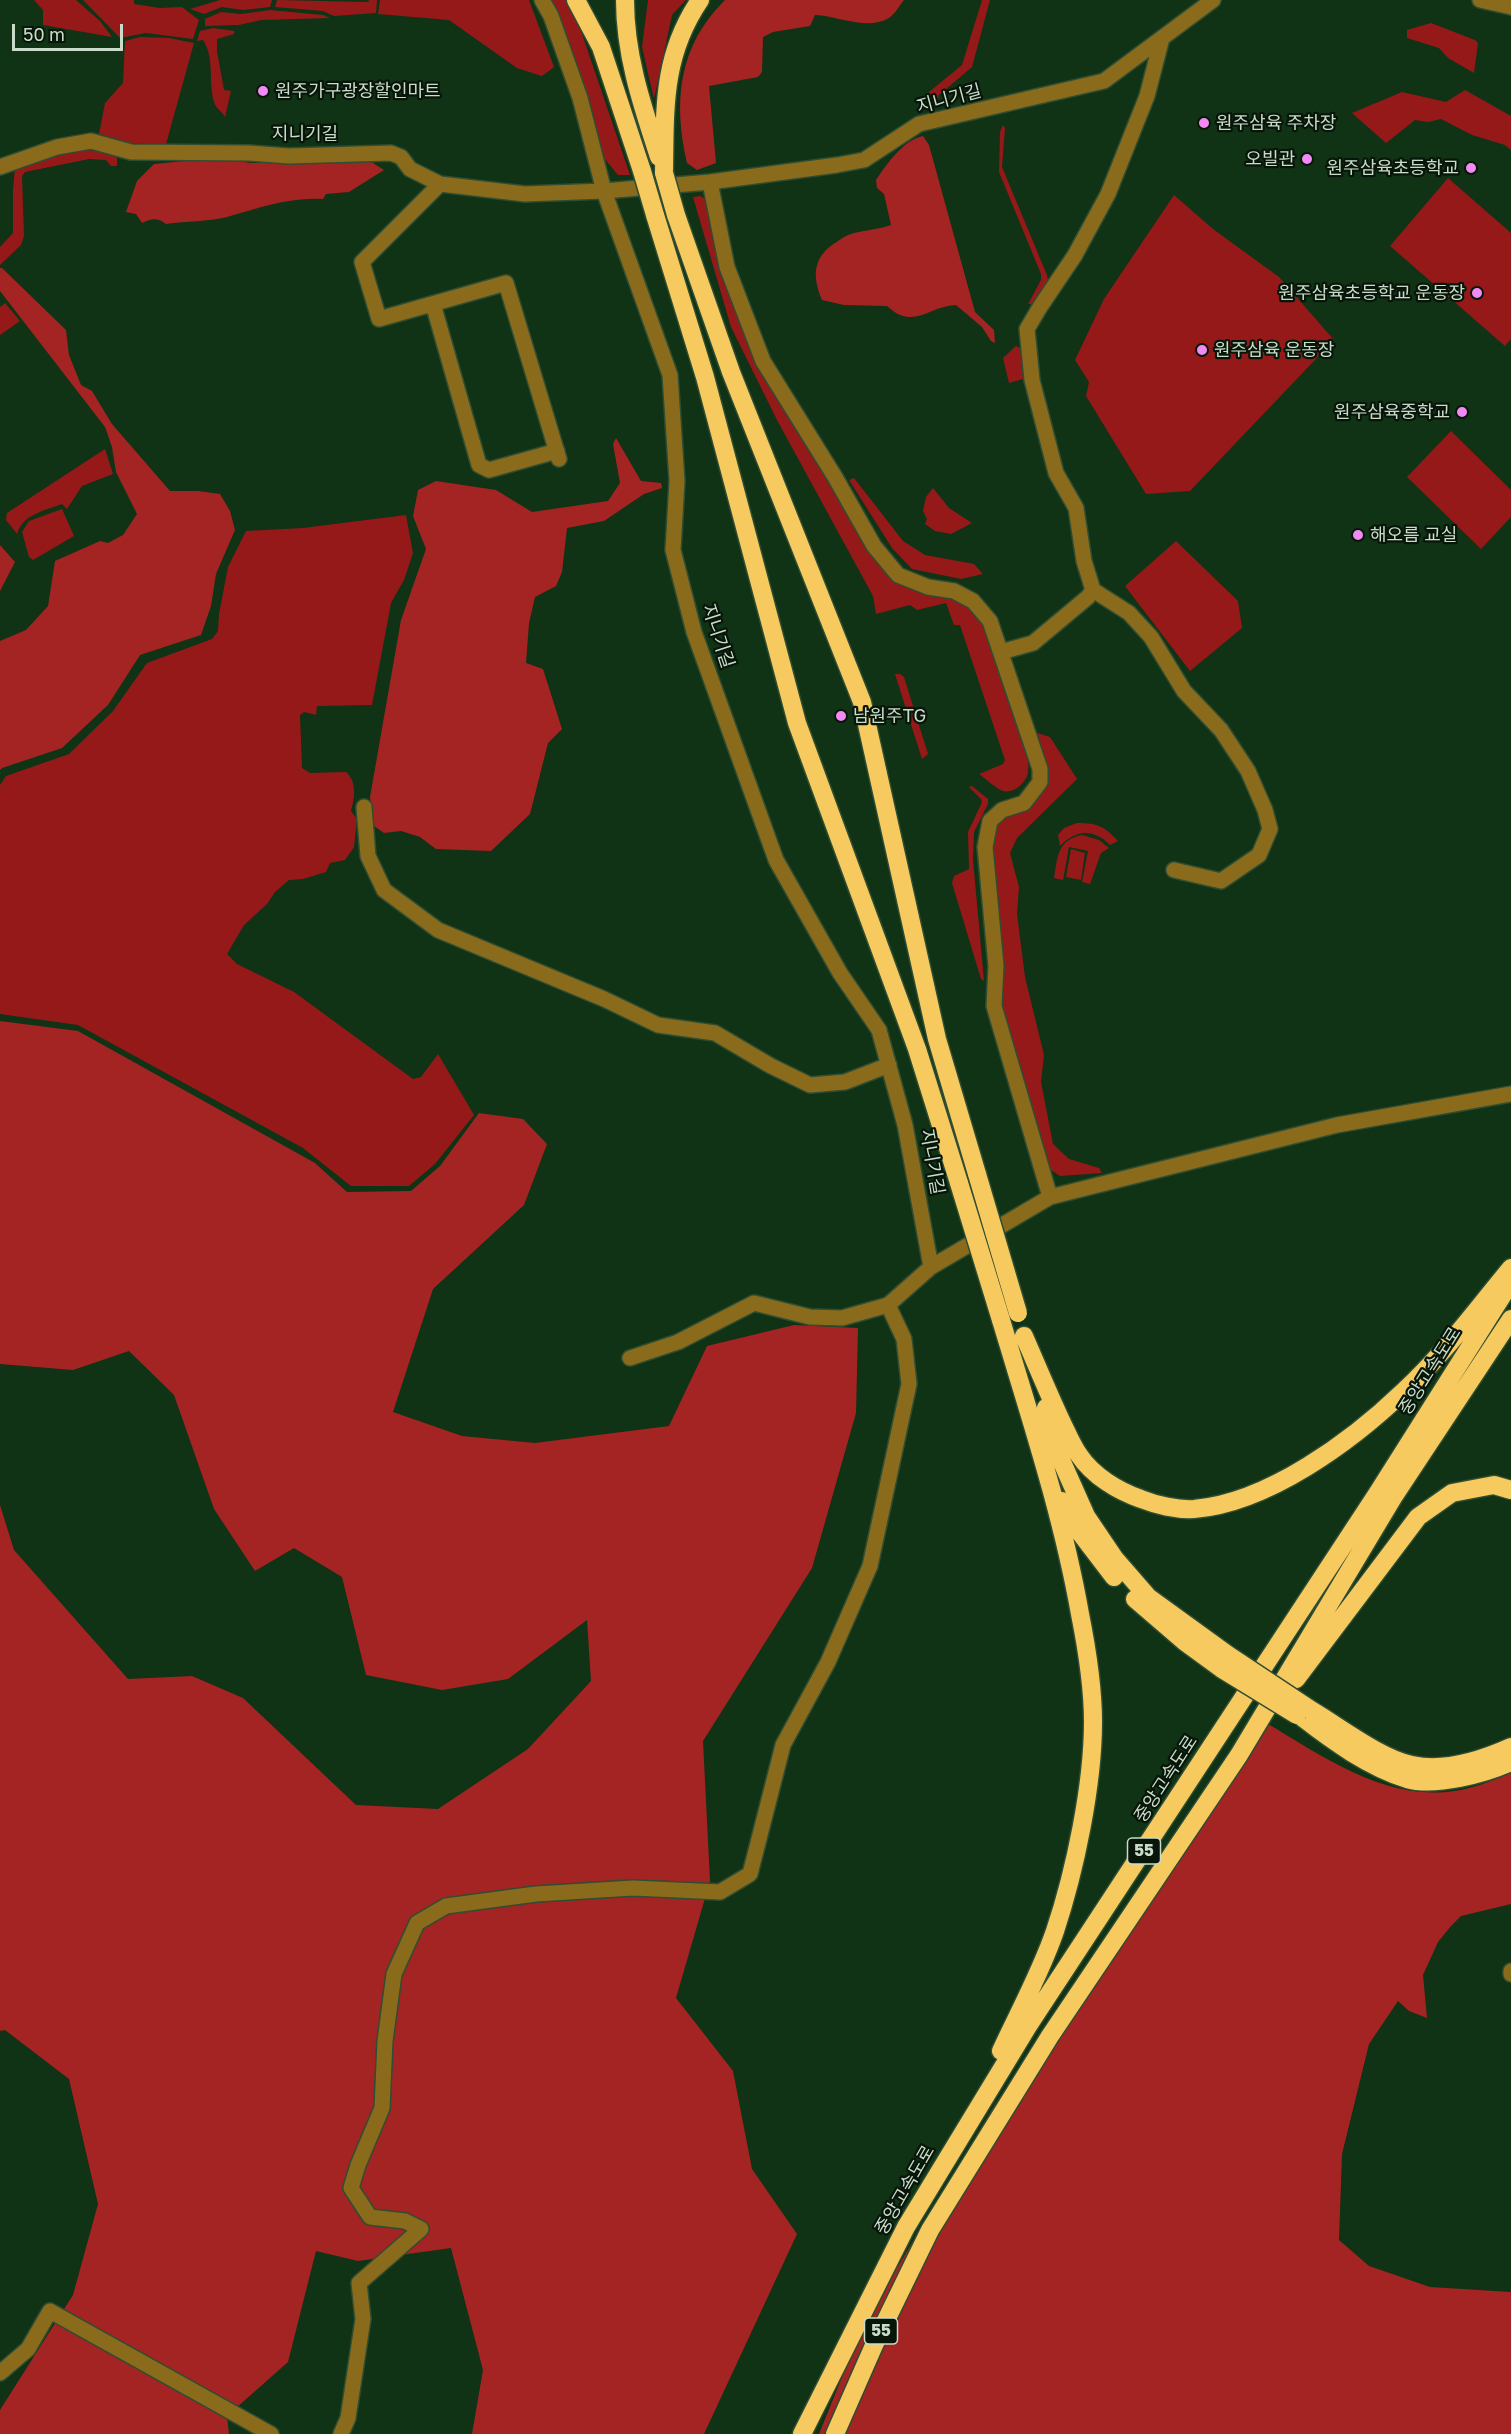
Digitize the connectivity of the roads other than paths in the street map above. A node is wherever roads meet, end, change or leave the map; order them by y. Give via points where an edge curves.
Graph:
1 (542, 0) edge
2 (576, 0) edge
3 (613, 0) edge
4 (625, 0) edge
5 (700, 0) edge
6 (1213, 0) edge
7 (1480, 0) edge
8 (1511, 7) edge
9 (1162, 38) junction
10 (0, 167) edge
11 (642, 171) junction
12 (664, 173) junction
13 (710, 182) junction
14 (440, 184) junction
15 (604, 191) junction
16 (433, 304) junction
17 (1093, 590) junction
18 (1001, 652) junction
19 (364, 807) dead end
20 (1174, 870) dead end
21 (889, 1065) junction
22 (1511, 1094) edge
23 (1050, 1197) junction
24 (931, 1267) junction
25 (1511, 1268) edge
26 (1511, 1282) edge
27 (888, 1305) junction
28 (1009, 1317) junction
29 (1511, 1319) edge
30 (1024, 1336) junction
31 (630, 1358) dead end
32 (1048, 1473) junction
33 (1511, 1490) edge
34 (1225, 1662) junction
35 (1307, 1714) junction
36 (1511, 1747) edge
37 (1239, 1755) junction
38 (1511, 1762) edge
39 (963, 2132) junction
40 (0, 2373) edge
41 (271, 2434) edge
42 (341, 2434) edge
43 (802, 2434) edge
44 (835, 2434) edge

1 - 15 street, 지니기길 via 580,98
2 - 11 highway via 601,47
3 - 11 highway via 615,39
4 - 12 highway via 630,58
5 - 12 highway via 674,47 665,96
6 - 9 street, 지니기길
7 - 8 street
9 - 13 street, 지니기길 via 1104,81 919,124 864,160
9 - 17 street via 1147,96 1108,194 1076,255 1027,329 1032,380 1056,473 1076,508
10 - 14 street, 지니기길 via 57,147 91,141 131,152 289,156 391,153 401,157 410,169
11 - 28 highway, bridge via 705,377 797,723 917,1049 959,1183
12 - 28 highway, bridge via 731,372 862,702 937,1039 977,1174
13 - 15 street, 지니기길
13 - 18 street via 727,267 763,361 874,546 898,576 954,591 973,601 990,621
14 - 15 street, 지니기길 via 525,194
14 - 16 street via 362,262 379,319
15 - 21 street, 지니기길 via 670,375 677,481 673,549 694,632 776,860 840,973 879,1030
16 - 16 street via 506,283 558,455 489,470 479,465
17 - 18 street via 1033,643
17 - 20 street via 1129,613 1151,637 1184,691 1227,738 1248,771 1265,810 1270,829 1259,855 1234,873 1221,881
18 - 23 street via 1040,769 1040,782 1024,803 1002,810 990,821 985,847 996,966 994,1006
19 - 21 street via 368,856 384,890 438,930 658,1025 716,1034 810,1085 845,1082
21 - 24 street, 지니기길 via 905,1125
22 - 23 street via 1337,1125
23 - 24 street
24 - 27 street
25 - 30 highway via 1404,1391 1358,1430 1273,1485 1230,1502 1193,1509 1154,1504 1119,1491 1078,1455
26 - 39 highway, 중앙고속도로 / 55
27 - 31 street via 842,1318 810,1317 754,1303 678,1342
27 - 42 street via 904,1340 909,1384 870,1566 828,1662 783,1745 750,1874 720,1892 633,1888 536,1894 446,1906 417,1923 394,1974 382,2108 351,2188 370,2217 405,2221 421,2229 359,2283 363,2319 348,2418
28 - 30 highway
28 - 32 highway
29 - 37 highway, 중앙고속도로 / 55 via 1394,1496
30 - 34 highway via 1062,1462 1086,1516 1115,1559 1148,1597
32 - 34 highway via 1075,1526 1143,1608
32 - 39 highway via 1087,1653 1093,1721 1090,1778 1055,1932
33 - 37 highway via 1494,1485 1452,1493 1418,1517
34 - 35 highway, bridge
35 - 36 highway via 1412,1765 1449,1766
35 - 38 highway via 1328,1738 1371,1764 1409,1779 1451,1780
37 - 44 highway, 중앙고속도로 / 55 via 1050,2036 930,2230
39 - 43 highway, 중앙고속도로 / 55 via 906,2227
40 - 41 street via 28,2349 50,2311

